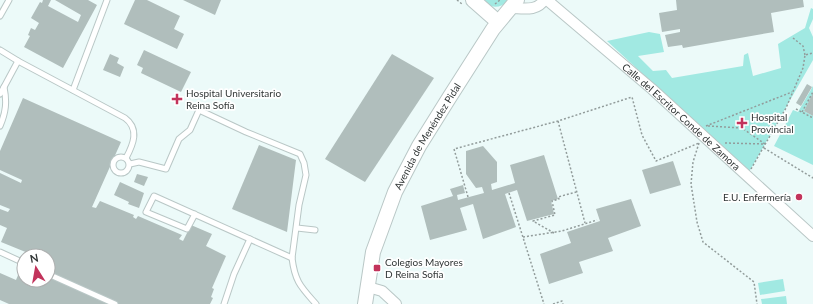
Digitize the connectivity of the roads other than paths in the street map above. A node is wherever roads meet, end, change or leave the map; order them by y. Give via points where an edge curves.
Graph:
1 (9, 0) edge
2 (107, 0) edge
3 (473, 0) edge
4 (544, 0) edge
5 (547, 0) edge
6 (513, 4) edge
7 (0, 16) edge
8 (498, 22) junction
9 (0, 50) edge
10 (18, 61) junction
11 (4, 87) junction
12 (73, 90) junction
13 (0, 94) edge
14 (0, 126) edge
15 (126, 158) junction
16 (130, 164) junction
17 (195, 214) junction
18 (297, 228) junction
19 (315, 230) dead end
20 (813, 236) edge
21 (250, 239) junction
22 (0, 252) edge
23 (292, 258) junction
24 (16, 259) edge
25 (56, 278) edge
26 (368, 287) junction
27 (115, 304) edge
28 (224, 304) edge
29 (316, 304) edge
30 (365, 304) edge
31 (396, 304) edge

1 - 7 lane
2 - 12 lane
3 - 8 main road
4 - 6 street via 535,8
5 - 20 street, Calle del Escritor Conde de Zamora via 628,68
6 - 8 main road, Avenida de Menéndez Pidal
8 - 26 main road, Avenida de Menéndez Pidal via 419,146 395,192 373,252
9 - 10 lane
10 - 11 lane
10 - 12 lane
11 - 13 lane
11 - 14 lane via 6,107
12 - 15 lane via 125,118 131,124 134,140
15 - 16 lane
15 - 16 lane via 119,157 114,161 115,171 125,173
16 - 18 lane via 139,162 166,169 179,139 190,130 199,110 300,154 306,176
17 - 17 lane via 154,196 146,212 187,229
17 - 21 lane
18 - 19 lane
18 - 23 lane
21 - 23 lane
21 - 28 lane
22 - 24 lane
23 - 29 lane via 297,283
25 - 27 lane
26 - 30 main road, Avenida de Menéndez Pidal
26 - 31 street via 382,291

